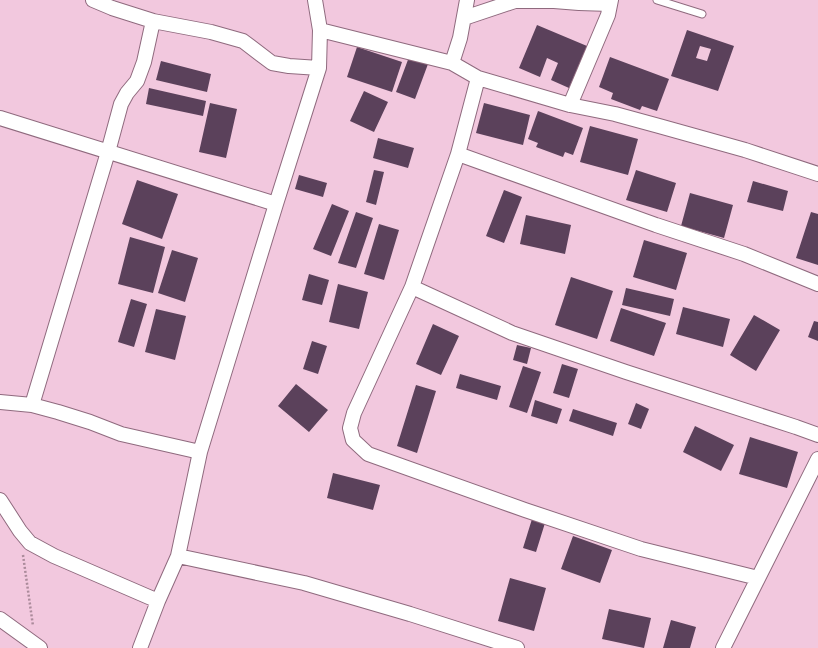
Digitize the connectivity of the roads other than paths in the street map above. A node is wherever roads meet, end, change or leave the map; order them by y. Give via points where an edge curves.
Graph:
1 (93, 0) edge
2 (315, 0) edge
3 (467, 0) edge
4 (657, 0) edge
5 (611, 2) edge
6 (702, 14) dead end
7 (464, 18) junction
8 (153, 21) junction
9 (320, 30) junction
10 (452, 63) junction
11 (320, 68) junction
12 (478, 78) junction
13 (570, 105) junction
14 (0, 118) edge
15 (108, 152) junction
16 (458, 154) junction
17 (818, 174) edge
18 (276, 204) junction
19 (818, 284) edge
20 (412, 287) junction
21 (0, 402) edge
22 (32, 405) junction
23 (818, 435) edge
24 (200, 452) junction
25 (818, 460) edge
26 (0, 500) edge
27 (178, 556) junction
28 (758, 578) junction
29 (158, 601) junction
30 (0, 619) edge
31 (38, 647) edge
32 (140, 648) edge
33 (518, 648) edge
34 (723, 648) edge

1 - 8 street
2 - 9 street
3 - 7 street
4 - 6 lane
5 - 7 street via 515,0
5 - 13 street via 608,15
7 - 10 street
8 - 11 street via 242,41 272,63
8 - 15 street via 144,62 137,81 120,104
9 - 10 street
9 - 11 street
10 - 12 street
11 - 18 street
12 - 13 street
12 - 16 street
13 - 17 street via 659,126
14 - 15 street
15 - 18 street
15 - 22 street
16 - 19 street via 744,254
16 - 20 street
18 - 24 street
20 - 23 street via 512,333
20 - 28 street via 354,413 350,428 353,440 368,454 641,549
21 - 22 street
22 - 24 street via 121,434
24 - 27 street
25 - 28 street
26 - 29 street via 30,543
27 - 29 street
27 - 33 street via 304,583
28 - 34 street
29 - 32 street
30 - 31 street

